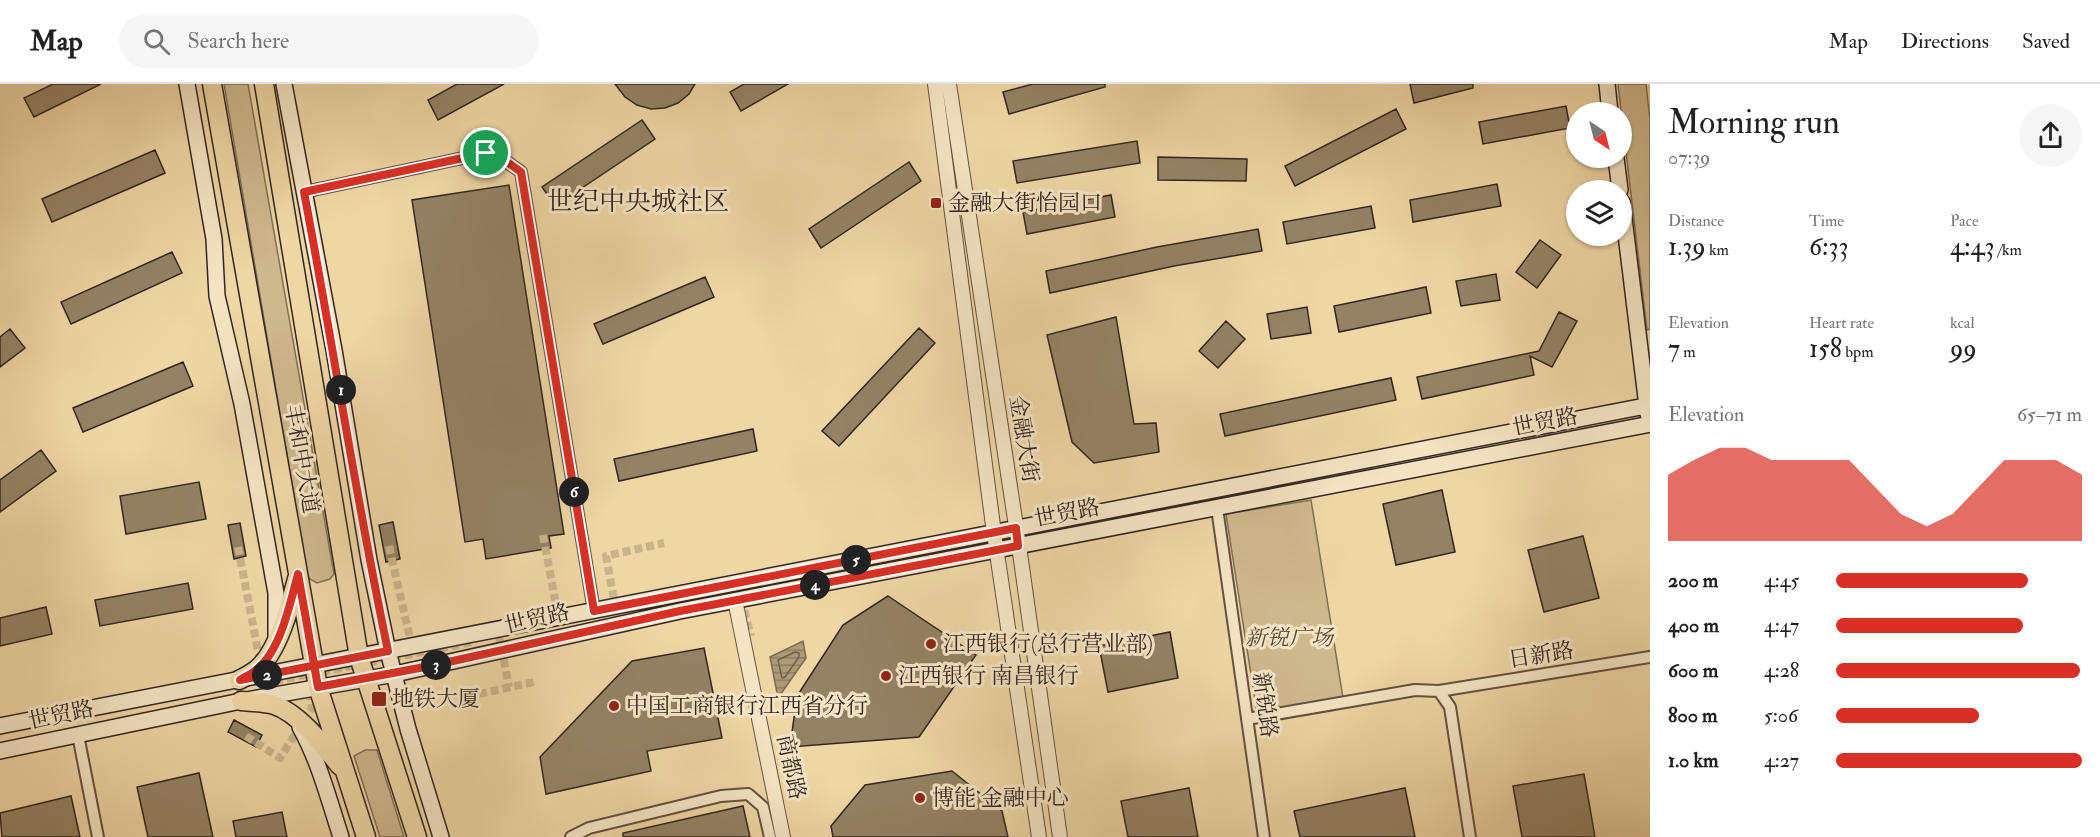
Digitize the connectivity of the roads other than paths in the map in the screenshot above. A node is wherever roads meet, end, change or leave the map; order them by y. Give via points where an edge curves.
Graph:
1 (187, 84) edge
2 (212, 84) edge
3 (264, 84) edge
4 (284, 84) edge
5 (935, 84) edge
6 (949, 84) edge
7 (1607, 84) edge
8 (1609, 102) edge
9 (304, 192) junction
10 (1628, 246) edge
11 (1648, 405) edge
12 (1650, 425) edge
13 (1650, 432) edge
14 (1217, 508) junction
15 (1016, 528) junction
16 (994, 533) junction
17 (1018, 546) junction
18 (997, 550) junction
19 (298, 574) junction
20 (735, 600) junction
21 (594, 611) junction
22 (276, 641) junction
23 (388, 651) junction
24 (359, 657) junction
25 (1650, 657) edge
26 (314, 666) junction
27 (395, 674) junction
28 (366, 679) junction
29 (240, 680) junction
30 (318, 687) junction
31 (1438, 691) junction
32 (241, 701) junction
33 (294, 716) junction
34 (1247, 718) junction
35 (0, 726) edge
36 (78, 735) junction
37 (0, 751) edge
38 (346, 773) junction
39 (98, 837) edge
40 (341, 837) edge
41 (366, 837) edge
42 (417, 837) edge
43 (441, 837) edge
44 (571, 837) edge
45 (770, 837) edge
46 (783, 837) edge
47 (1039, 837) edge
48 (1060, 837) edge
49 (1264, 837) edge
50 (1470, 837) edge

1 - 22 main road via 214,238 217,296 242,404 276,593
2 - 19 main road, 丰和中大道
3 - 24 main road, 丰和中大道
4 - 9 main road
5 - 16 street, 金融大街
6 - 15 street, 金融大街
7 - 8 main road
9 - 21 street via 486,153 521,172
9 - 23 main road
10 - 11 main road
11 - 12 main road
11 - 15 main road, 世贸路
12 - 13 main road
12 - 14 main road, 世贸路
14 - 17 main road, 世贸路
14 - 34 street, 新锐路
15 - 16 main road, 世贸路
15 - 17 street, 金融大街
16 - 18 street, 金融大街
16 - 21 main road, 世贸路
17 - 18 main road, 世贸路
17 - 48 street, 金融大街
18 - 20 main road, 世贸路
18 - 47 street, 金融大街
19 - 22 main road
19 - 26 main road, 丰和中大道
20 - 27 main road, 世贸路
20 - 46 street, 商都路
21 - 23 main road, 世贸路
22 - 29 main road via 258,669
23 - 24 main road, 世贸路
23 - 27 main road
24 - 26 main road, 世贸路
24 - 28 main road, 丰和中大道
25 - 31 street, 日新路
26 - 29 main road, 世贸路
26 - 30 main road, 丰和中大道
27 - 28 main road, 世贸路
27 - 43 main road
28 - 30 main road, 世贸路
28 - 42 main road, 丰和中大道
29 - 35 main road, 世贸路
30 - 32 main road, 世贸路
30 - 38 main road, 丰和中大道
31 - 34 street, 日新路 via 1415,690
31 - 50 street via 1450,706
32 - 33 main road via 275,705
32 - 36 main road, 世贸路
33 - 38 main road
33 - 40 main road via 309,743
34 - 49 street, 新锐路
36 - 37 main road, 世贸路
36 - 39 street
38 - 41 main road, 丰和中大道
44 - 45 street via 589,828 721,796 748,794 763,807

